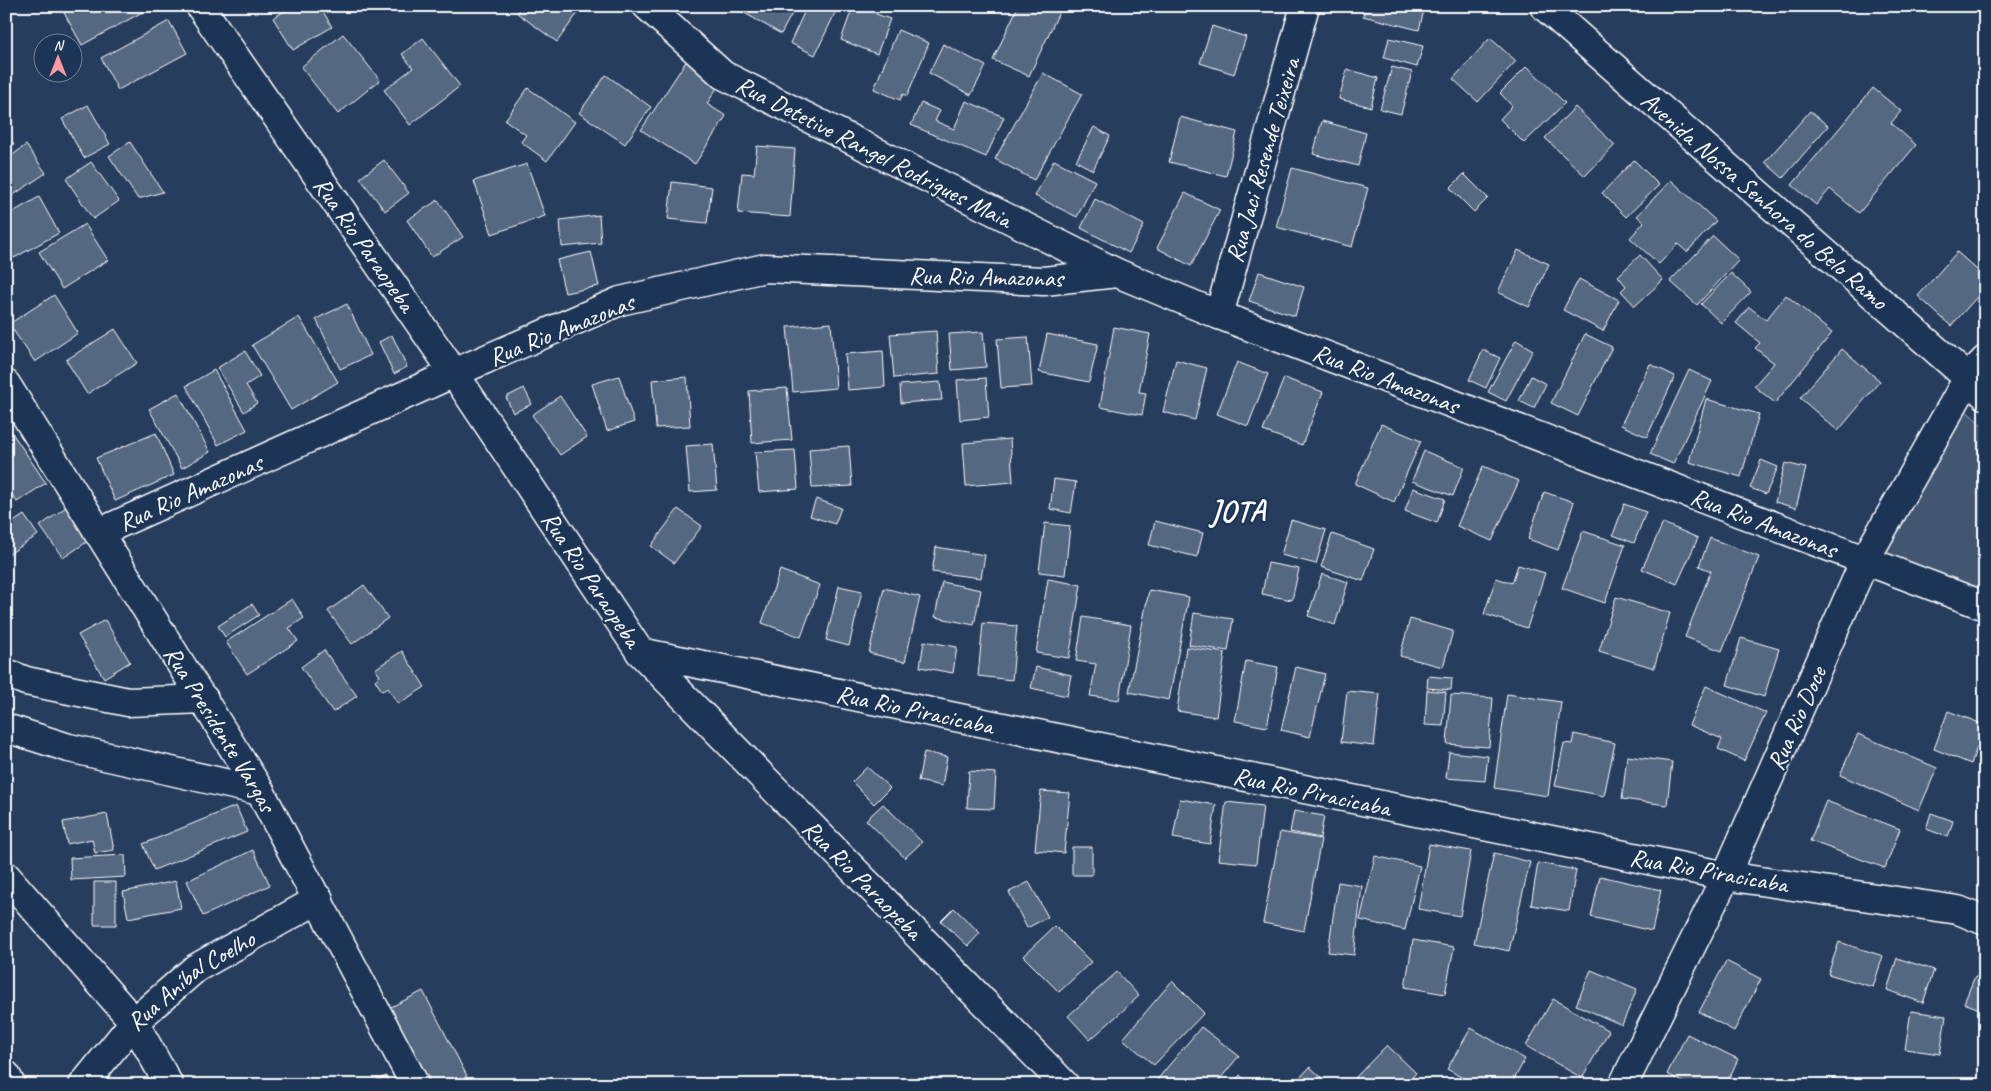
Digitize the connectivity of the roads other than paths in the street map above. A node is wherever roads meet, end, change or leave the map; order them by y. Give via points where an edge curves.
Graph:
1 (200, 6) edge
2 (647, 6) edge
3 (1305, 6) edge
4 (1544, 6) edge
5 (1117, 273) junction
6 (1219, 315) junction
7 (454, 373) junction
8 (1979, 378) edge
9 (6, 384) edge
10 (98, 533) junction
11 (1865, 560) junction
12 (1985, 606) edge
13 (640, 652) junction
14 (6, 673) edge
15 (204, 699) junction
16 (6, 728) edge
17 (260, 791) junction
18 (6, 876) edge
19 (1726, 876) junction
20 (319, 899) junction
21 (1985, 921) edge
22 (134, 1022) junction
23 (6, 1075) edge
24 (11, 1085) edge
25 (83, 1085) edge
26 (168, 1085) edge
27 (415, 1085) edge
28 (1066, 1085) edge
29 (1623, 1085) edge

1 - 7 street, Rua Rio Paraopeba
2 - 5 street, Rua Detetive Rangel Rodrigues Maia via 724,75
3 - 6 street, Rua Jaci Resende Teixeira
4 - 8 street, Avenida Nossa Senhora do Belo Ramo
5 - 6 street, Rua Rio Amazonas
5 - 7 street, Rua Rio Amazonas via 1044,281 765,268 620,300
6 - 11 street, Rua Rio Amazonas
7 - 10 street, Rua Rio Amazonas
7 - 13 street, Rua Rio Paraopeba
8 - 11 street, Rua Rio Doce
9 - 10 street, Rua Presidente Vargas
10 - 15 street, Rua Presidente Vargas
11 - 12 street, Rua Rio Amazonas
11 - 19 street, Rua Rio Doce
13 - 19 street, Rua Rio Piracicaba
13 - 28 street, Rua Rio Paraopeba
14 - 15 street via 26,681 128,702
15 - 17 street, Rua Presidente Vargas
16 - 17 street via 69,748
17 - 20 street, Rua Presidente Vargas
18 - 22 street
19 - 21 street, Rua Rio Piracicaba via 1958,910
19 - 29 street, Rua Rio Doce
20 - 22 street, Rua Aníbal Coelho via 196,968
20 - 27 street, Rua Presidente Vargas
22 - 25 street, Rua Aníbal Coelho
22 - 26 street
23 - 24 street

